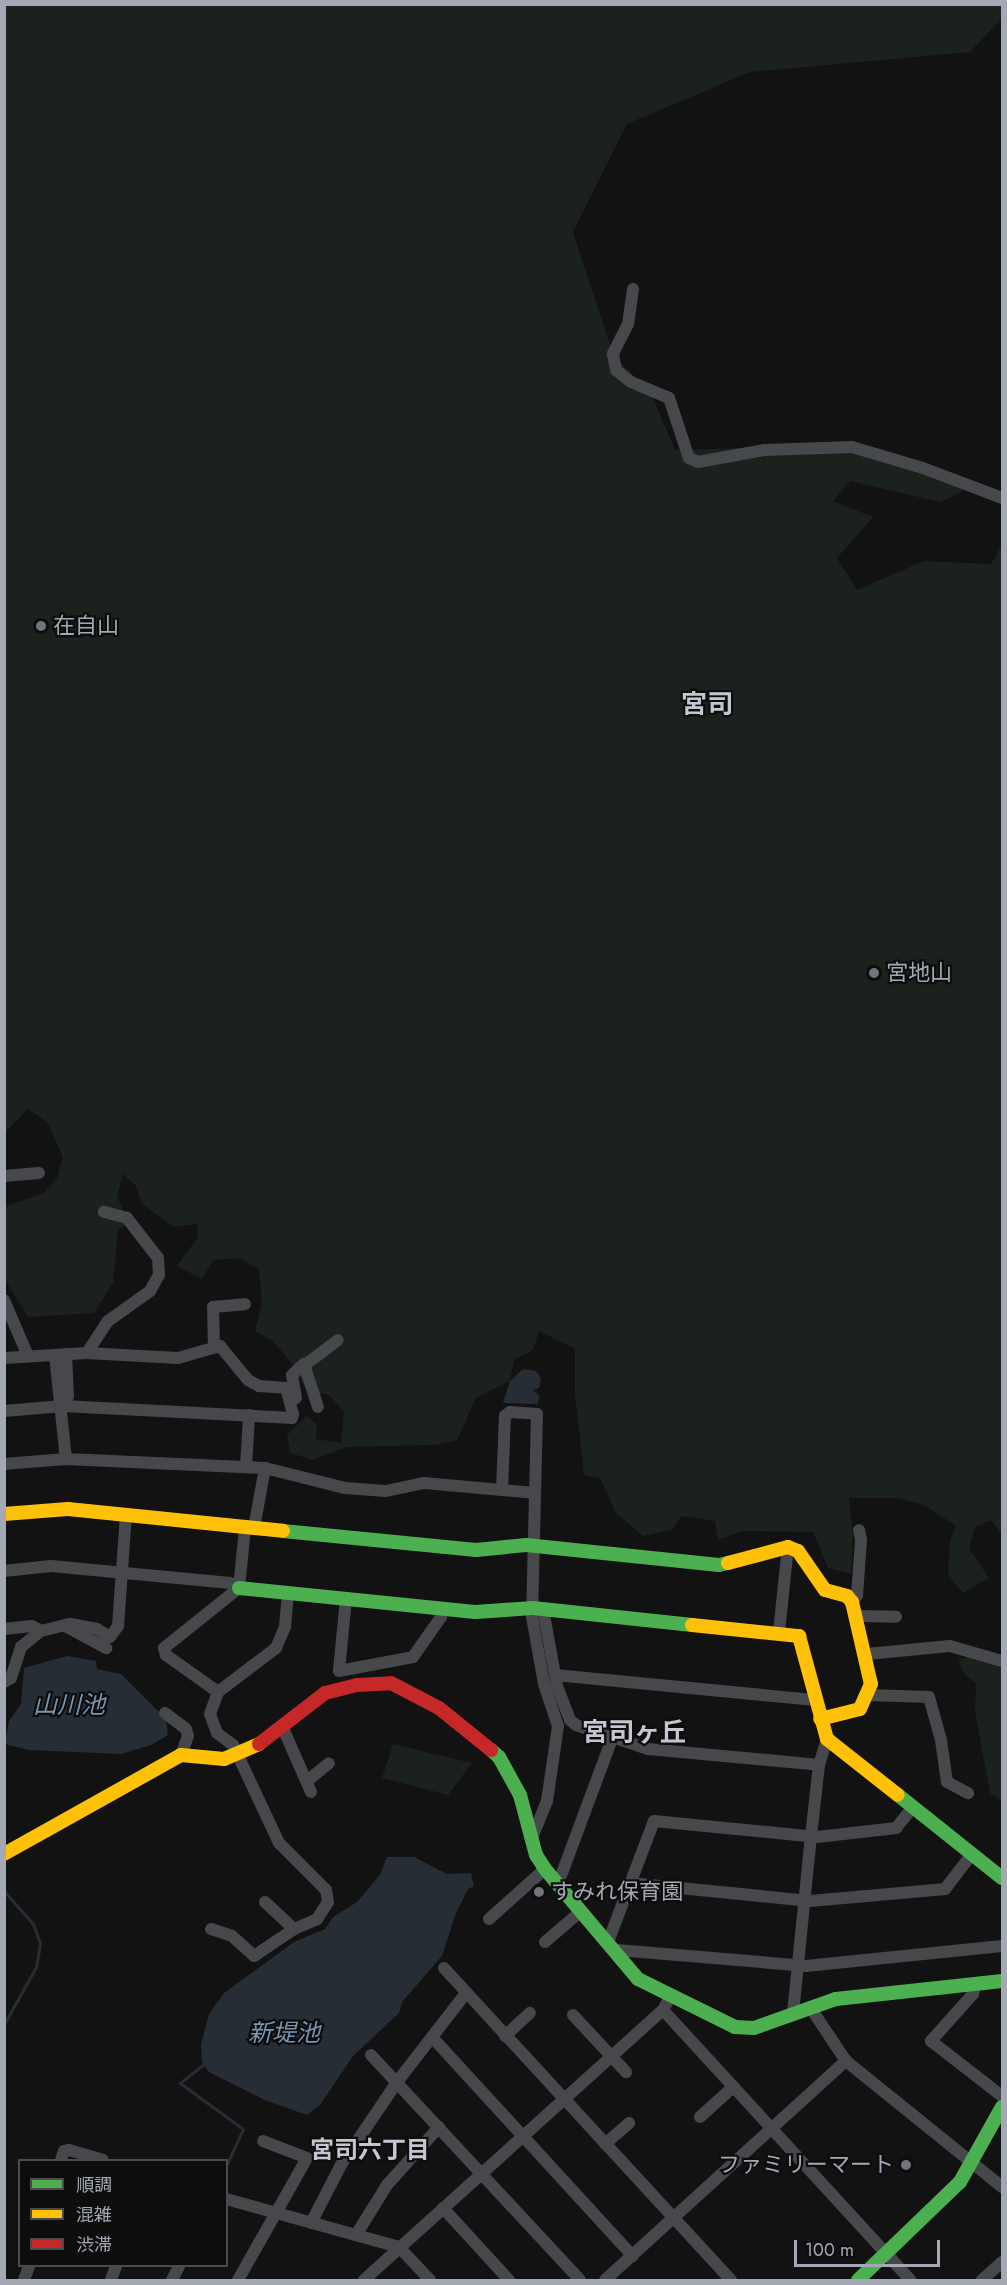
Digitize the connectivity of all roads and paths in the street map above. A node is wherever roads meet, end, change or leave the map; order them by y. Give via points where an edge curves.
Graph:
1 (633, 289) dead end
2 (1002, 498) edge
3 (39, 1173) dead end
4 (4, 1176) edge
5 (104, 1212) dead end
6 (4, 1299) edge
7 (245, 1304) dead end
8 (339, 1340) dead end
9 (214, 1347) junction
10 (87, 1353) junction
11 (61, 1355) junction
12 (28, 1356) junction
13 (4, 1358) edge
14 (305, 1365) junction
15 (63, 1406) junction
16 (318, 1407) dead end
17 (4, 1411) edge
18 (293, 1414) junction
19 (249, 1415) junction
20 (66, 1459) junction
21 (4, 1464) edge
22 (246, 1467) junction
23 (265, 1468) junction
24 (502, 1490) junction
25 (535, 1493) junction
26 (4, 1514) edge
27 (126, 1515) junction
28 (250, 1528) junction
29 (859, 1530) dead end
30 (534, 1546) junction
31 (788, 1547) junction
32 (4, 1571) edge
33 (121, 1573) junction
34 (239, 1588) junction
35 (288, 1593) junction
36 (346, 1599) junction
37 (852, 1602) junction
38 (442, 1609) junction
39 (538, 1609) junction
40 (856, 1616) junction
41 (896, 1617) dead end
42 (64, 1625) junction
43 (4, 1629) edge
44 (41, 1631) junction
45 (779, 1632) junction
46 (106, 1648) dead end
47 (867, 1654) junction
48 (1002, 1661) edge
49 (555, 1675) junction
50 (4, 1682) edge
51 (218, 1692) junction
52 (868, 1695) junction
53 (816, 1700) junction
54 (165, 1713) dead end
55 (820, 1719) junction
56 (282, 1726) junction
57 (612, 1739) junction
58 (827, 1739) junction
59 (181, 1755) junction
60 (237, 1755) junction
61 (329, 1763) dead end
62 (819, 1765) junction
63 (968, 1793) dead end
64 (914, 1807) junction
65 (810, 1836) junction
66 (531, 1840) junction
67 (4, 1854) edge
68 (972, 1854) junction
69 (545, 1869) junction
70 (1002, 1878) edge
71 (630, 1883) junction
72 (558, 1884) junction
73 (804, 1901) junction
74 (265, 1902) dead end
75 (581, 1911) junction
76 (489, 1919) dead end
77 (211, 1929) dead end
78 (294, 1929) junction
79 (545, 1942) dead end
80 (613, 1946) junction
81 (1002, 1946) edge
82 (799, 1965) junction
83 (444, 1968) dead end
84 (1002, 1981) edge
85 (975, 1984) junction
86 (466, 1993) junction
87 (670, 1997) junction
88 (810, 2007) junction
89 (663, 2010) junction
90 (530, 2013) dead end
91 (793, 2013) junction
92 (573, 2014) dead end
93 (505, 2036) junction
94 (432, 2037) junction
95 (372, 2055) dead end
96 (610, 2056) junction
97 (846, 2061) junction
98 (626, 2072) dead end
99 (397, 2082) junction
100 (733, 2087) junction
101 (1002, 2096) edge
102 (563, 2099) junction
103 (1002, 2106) edge
104 (700, 2117) dead end
105 (629, 2123) dead end
106 (439, 2127) junction
107 (771, 2130) junction
108 (522, 2136) junction
109 (263, 2141) dead end
110 (605, 2144) junction
111 (61, 2159) edge
112 (100, 2159) edge
113 (974, 2164) junction
114 (481, 2173) junction
115 (1002, 2187) edge
116 (228, 2200) edge
117 (442, 2208) junction
118 (275, 2213) junction
119 (674, 2218) junction
120 (311, 2223) junction
121 (356, 2235) junction
122 (399, 2247) junction
123 (886, 2255) junction
124 (633, 2256) junction
125 (1002, 2262) edge
126 (238, 2280) edge
127 (364, 2280) edge
128 (430, 2280) edge
129 (509, 2280) edge
130 (580, 2280) edge
131 (605, 2280) edge
132 (731, 2280) edge
133 (858, 2280) edge
134 (910, 2280) edge
135 (982, 2280) edge

1 - 2 street via 628,324 613,354 616,370 631,382 669,398 689,458 698,462 765,450 852,447 924,468
3 - 4 street
5 - 10 street via 127,1218 158,1258 159,1275 150,1291 108,1321
6 - 12 street
7 - 9 street via 213,1307
8 - 14 street
9 - 10 street via 178,1358
9 - 18 street via 225,1350 248,1380 259,1386 286,1388
10 - 11 street
11 - 12 street
11 - 15 street via 68,1396
12 - 13 street
14 - 16 street
14 - 18 street via 301,1364 292,1375 300,1413
15 - 17 street
15 - 19 street
15 - 20 street
18 - 19 street via 292,1418
19 - 22 street
20 - 21 street
20 - 22 street
22 - 23 street
23 - 24 street via 345,1488 386,1491 424,1483
23 - 28 street
24 - 25 street
24 - 25 street via 505,1416 510,1412 537,1414
25 - 30 street
26 - 27 street via 68,1509
27 - 28 street
27 - 33 street
28 - 30 street via 476,1550
28 - 34 street
29 - 37 street via 859,1573
30 - 31 street via 719,1565
30 - 39 street
31 - 37 street via 798,1551 825,1590 848,1596
31 - 45 street
32 - 33 street via 51,1566
33 - 34 street via 230,1583
33 - 42 street via 118,1626 110,1637 84,1626
34 - 35 street
34 - 51 street via 164,1648 166,1655
35 - 36 street
35 - 51 street via 285,1627 276,1648
36 - 38 street
36 - 38 street via 339,1671 413,1656 441,1617
37 - 40 street
38 - 39 street
39 - 45 street
39 - 49 street
39 - 66 street via 544,1684 558,1726 547,1801
40 - 41 street
40 - 47 street
42 - 44 street
42 - 46 street
43 - 44 street via 32,1626
44 - 50 street via 21,1647 11,1678
45 - 53 street via 803,1640
47 - 48 street via 950,1646
47 - 52 street via 871,1683
49 - 53 street
49 - 57 street via 570,1720
51 - 60 street via 211,1706 213,1724
52 - 55 street via 860,1709
52 - 63 street via 930,1697 947,1782
53 - 55 street
54 - 59 street via 186,1729 188,1736
55 - 58 street
56 - 60 street
56 - 61 street via 309,1787
56 - 66 street via 325,1693 338,1688 377,1682 405,1689 439,1708 499,1757 520,1795
57 - 62 street via 648,1749
57 - 72 street
58 - 62 street
58 - 64 street
59 - 60 street via 224,1759
59 - 67 street
60 - 78 street via 279,1843 328,1894 323,1915
62 - 65 street
64 - 65 street via 896,1828
64 - 68 street
65 - 71 street via 654,1821
65 - 73 street
66 - 69 street
68 - 70 street
68 - 73 street via 945,1888
69 - 72 street
69 - 76 street
71 - 73 street
71 - 80 street
72 - 75 street
73 - 82 street
74 - 78 street
75 - 79 street
75 - 80 street
77 - 78 street via 232,1936 254,1956
80 - 82 street
80 - 87 street via 638,1979
81 - 82 street
82 - 91 street
83 - 86 street
84 - 85 street
85 - 88 street via 836,1999
85 - 101 street via 973,1994 931,2040
86 - 93 street
86 - 94 street
87 - 89 street
87 - 91 street via 735,2027 754,2028
88 - 91 street
88 - 97 street
89 - 96 street
89 - 100 street
90 - 93 street
92 - 96 street
93 - 102 street
94 - 99 street
94 - 108 street
95 - 99 street
96 - 98 street
96 - 102 street
97 - 107 street
97 - 113 street
99 - 106 street
99 - 120 street via 341,2165
100 - 104 street
100 - 107 street
102 - 108 street
102 - 110 street
103 - 113 street
105 - 110 street
106 - 114 street
106 - 121 street via 387,2185
107 - 119 street
107 - 123 street
108 - 114 street
108 - 124 street
109 - 118 street via 307,2158
110 - 119 street
111 - 112 street via 64,2151 69,2150
113 - 115 street
113 - 123 street via 943,2201
114 - 117 street
114 - 130 street
116 - 118 street
117 - 122 street
117 - 129 street
118 - 120 street
118 - 126 street
119 - 124 street
119 - 132 street
120 - 121 street
121 - 122 street
122 - 127 street
122 - 128 street
123 - 133 street
123 - 134 street
124 - 131 street
125 - 135 street

